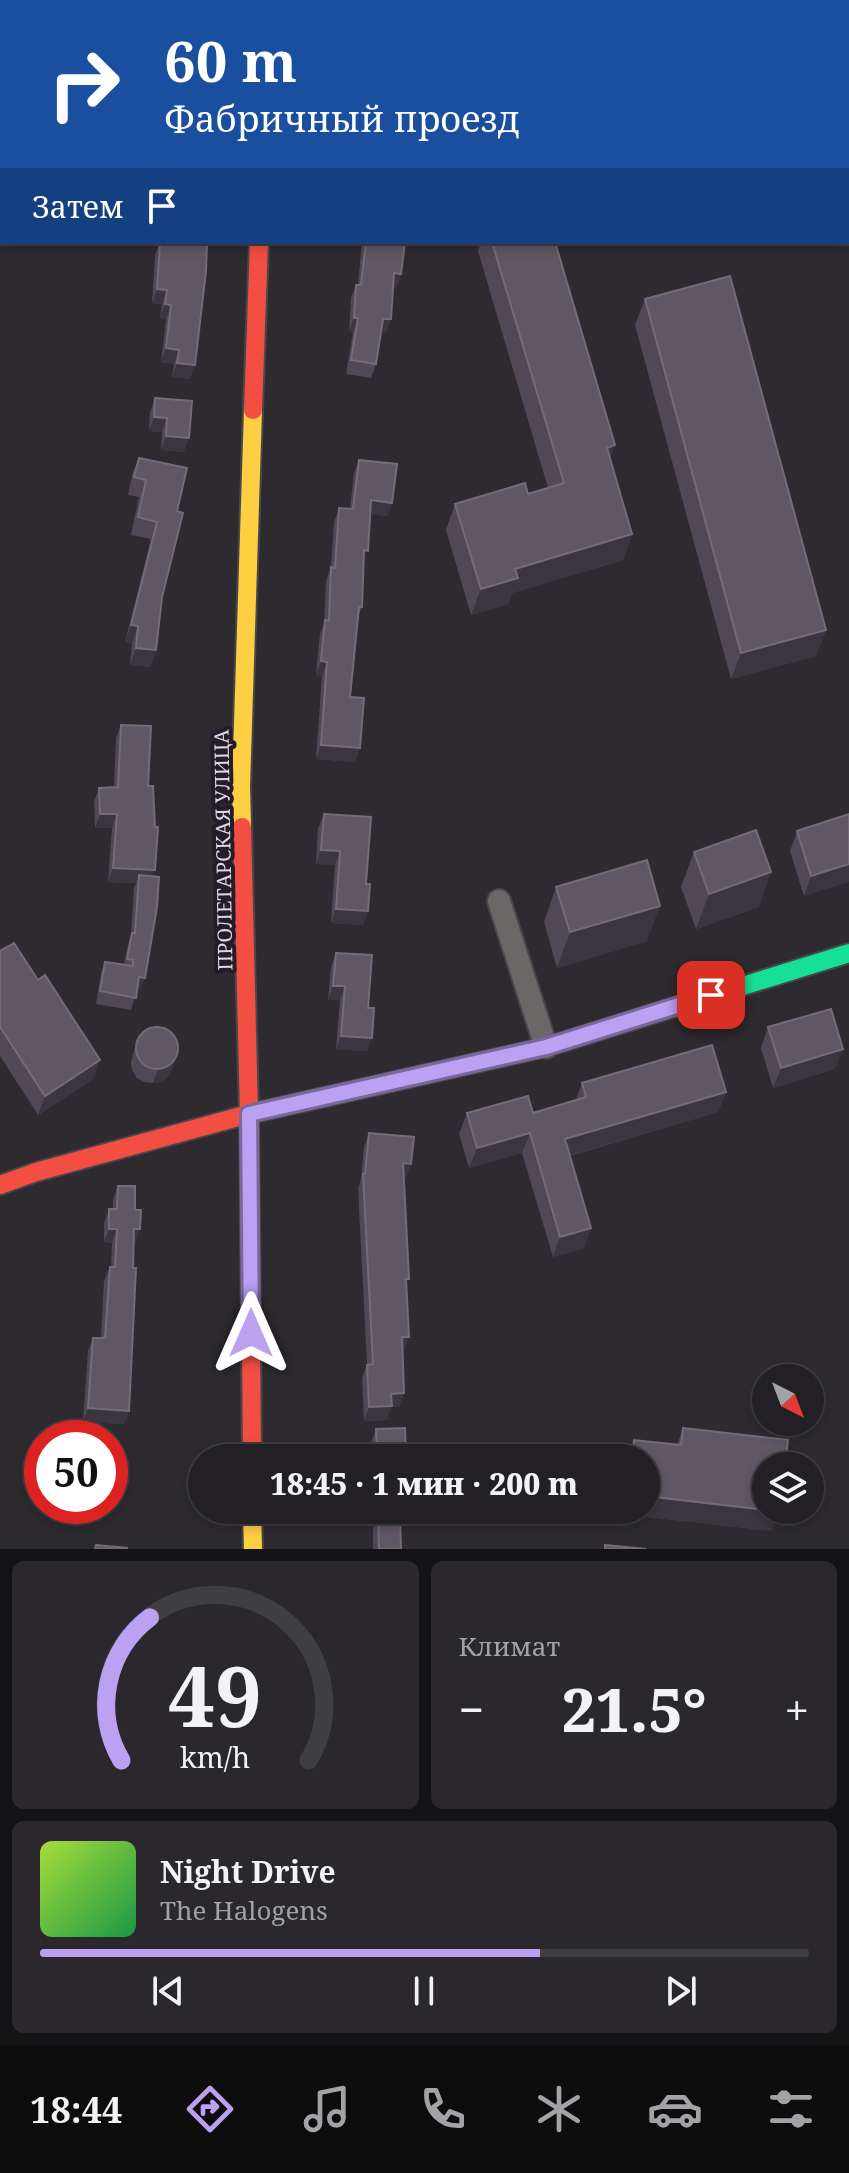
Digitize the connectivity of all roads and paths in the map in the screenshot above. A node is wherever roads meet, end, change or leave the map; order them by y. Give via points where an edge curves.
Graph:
1 (259, 244) edge
2 (499, 901) dead end
3 (849, 953) edge
4 (546, 1047) junction
5 (249, 1114) junction
6 (0, 1185) edge
7 (252, 1444) edge
8 (252, 1524) edge
9 (253, 1549) edge

1 - 5 main road, ПРОЛЕТАРСКАЯ УЛИЦА via 241,786
2 - 4 street
3 - 4 main road
4 - 5 main road
5 - 6 main road
5 - 7 main road, ПРОЛЕТАРСКАЯ УЛИЦА
8 - 9 main road

